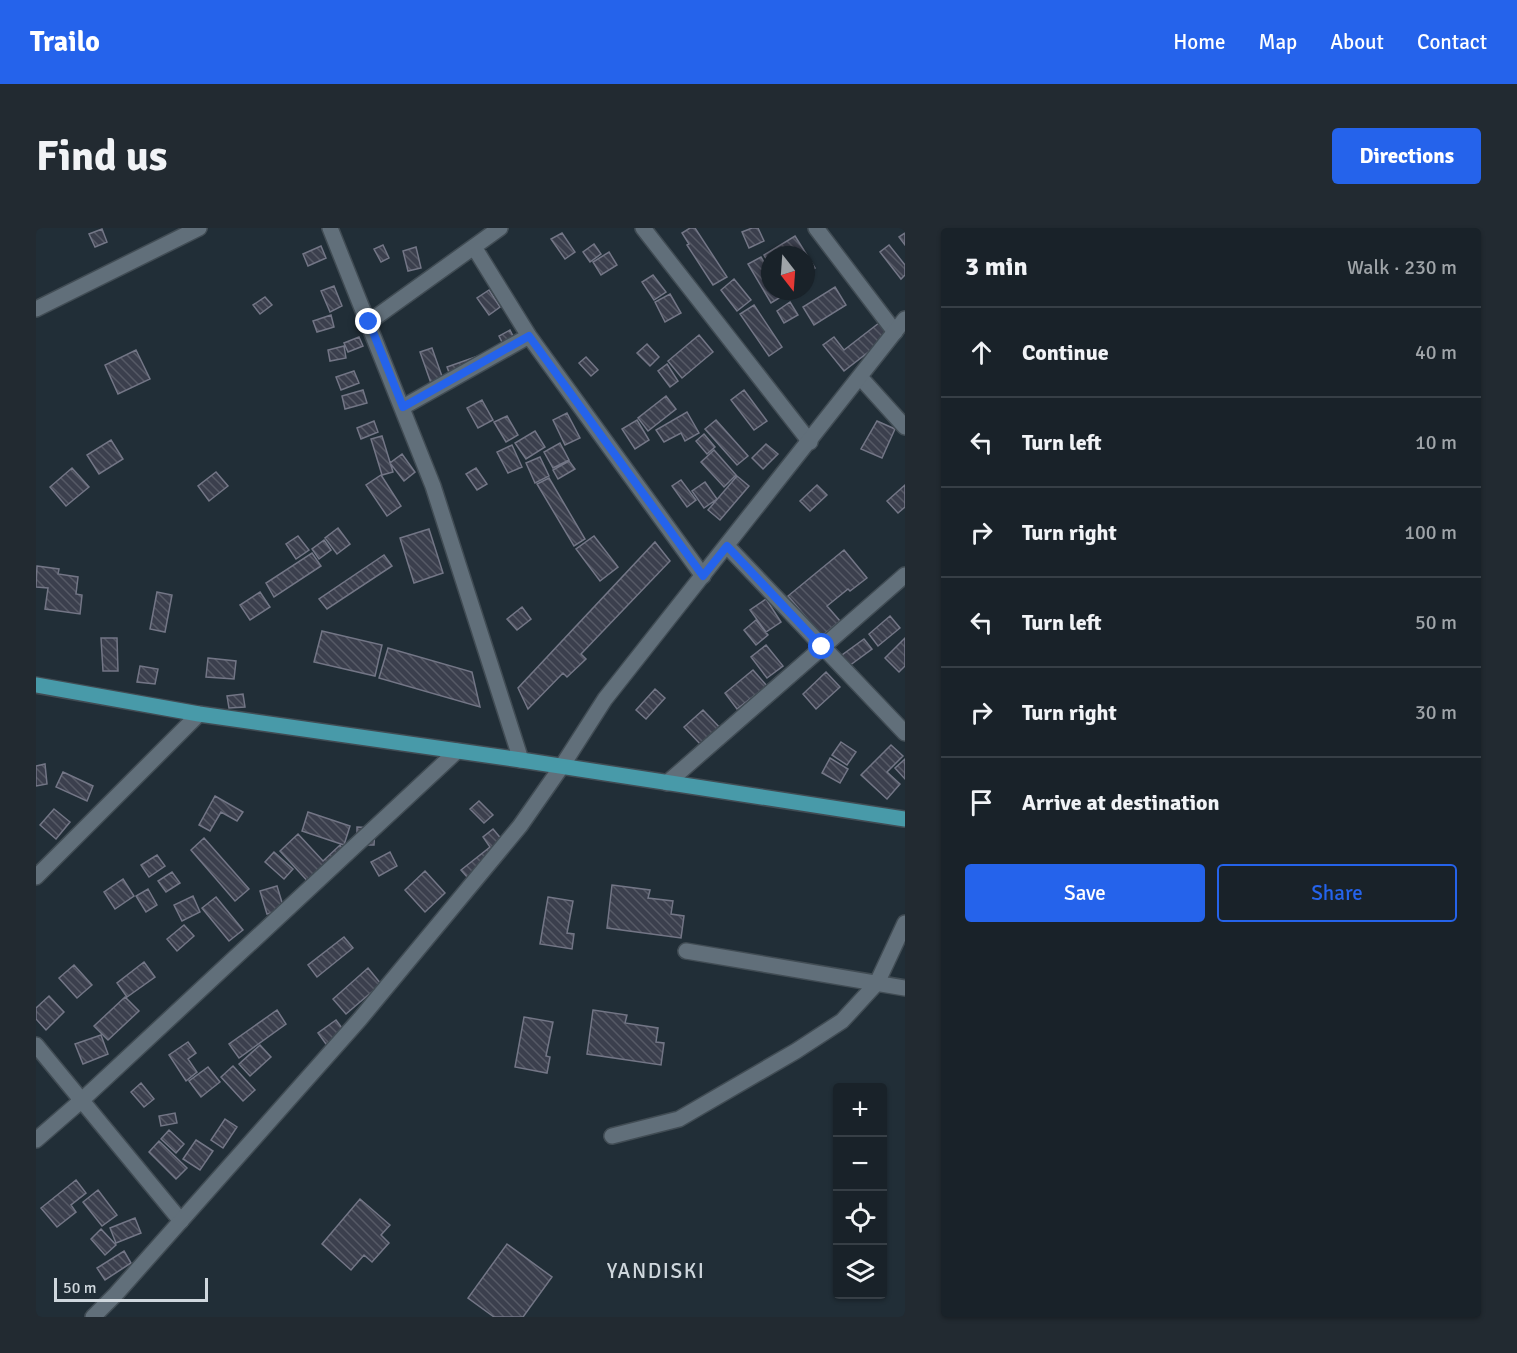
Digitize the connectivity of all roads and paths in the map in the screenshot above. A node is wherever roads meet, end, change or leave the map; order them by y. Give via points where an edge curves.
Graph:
1 (198, 228) edge
2 (330, 228) edge
3 (500, 228) edge
4 (643, 228) edge
5 (816, 228) edge
6 (474, 246) junction
7 (36, 309) edge
8 (905, 319) edge
9 (369, 322) junction
10 (895, 332) junction
11 (529, 336) junction
12 (860, 377) junction
13 (403, 407) junction
14 (905, 427) edge
15 (810, 442) junction
16 (727, 546) junction
17 (905, 574) edge
18 (703, 576) junction
19 (822, 647) junction
20 (36, 685) edge
21 (199, 714) junction
22 (905, 734) edge
23 (457, 751) junction
24 (521, 760) junction
25 (562, 766) junction
26 (667, 783) junction
27 (905, 819) edge
28 (36, 877) edge
29 (905, 923) edge
30 (686, 951) dead end
31 (877, 983) junction
32 (905, 988) edge
33 (36, 1045) edge
34 (82, 1100) junction
35 (612, 1137) dead end
36 (36, 1140) edge
37 (181, 1221) junction
38 (93, 1317) edge

1 - 7 street
2 - 9 street
3 - 6 street
4 - 15 street
5 - 10 street
6 - 9 street
6 - 11 street
8 - 10 street
9 - 13 street
10 - 12 street
11 - 13 street
11 - 18 street
12 - 14 street
12 - 15 street
13 - 24 street via 447,527
15 - 16 street
16 - 18 street
16 - 19 street
17 - 19 street
18 - 25 street via 605,699
19 - 22 street
19 - 26 street
20 - 21 main road
21 - 23 main road
21 - 28 street
23 - 24 main road
23 - 34 street
24 - 25 main road
25 - 26 main road
25 - 37 street via 520,826 360,1019
26 - 27 main road
29 - 31 street
30 - 31 street
31 - 32 street
31 - 35 street via 842,1022 679,1119
33 - 34 street
34 - 36 street
34 - 37 street
37 - 38 street

